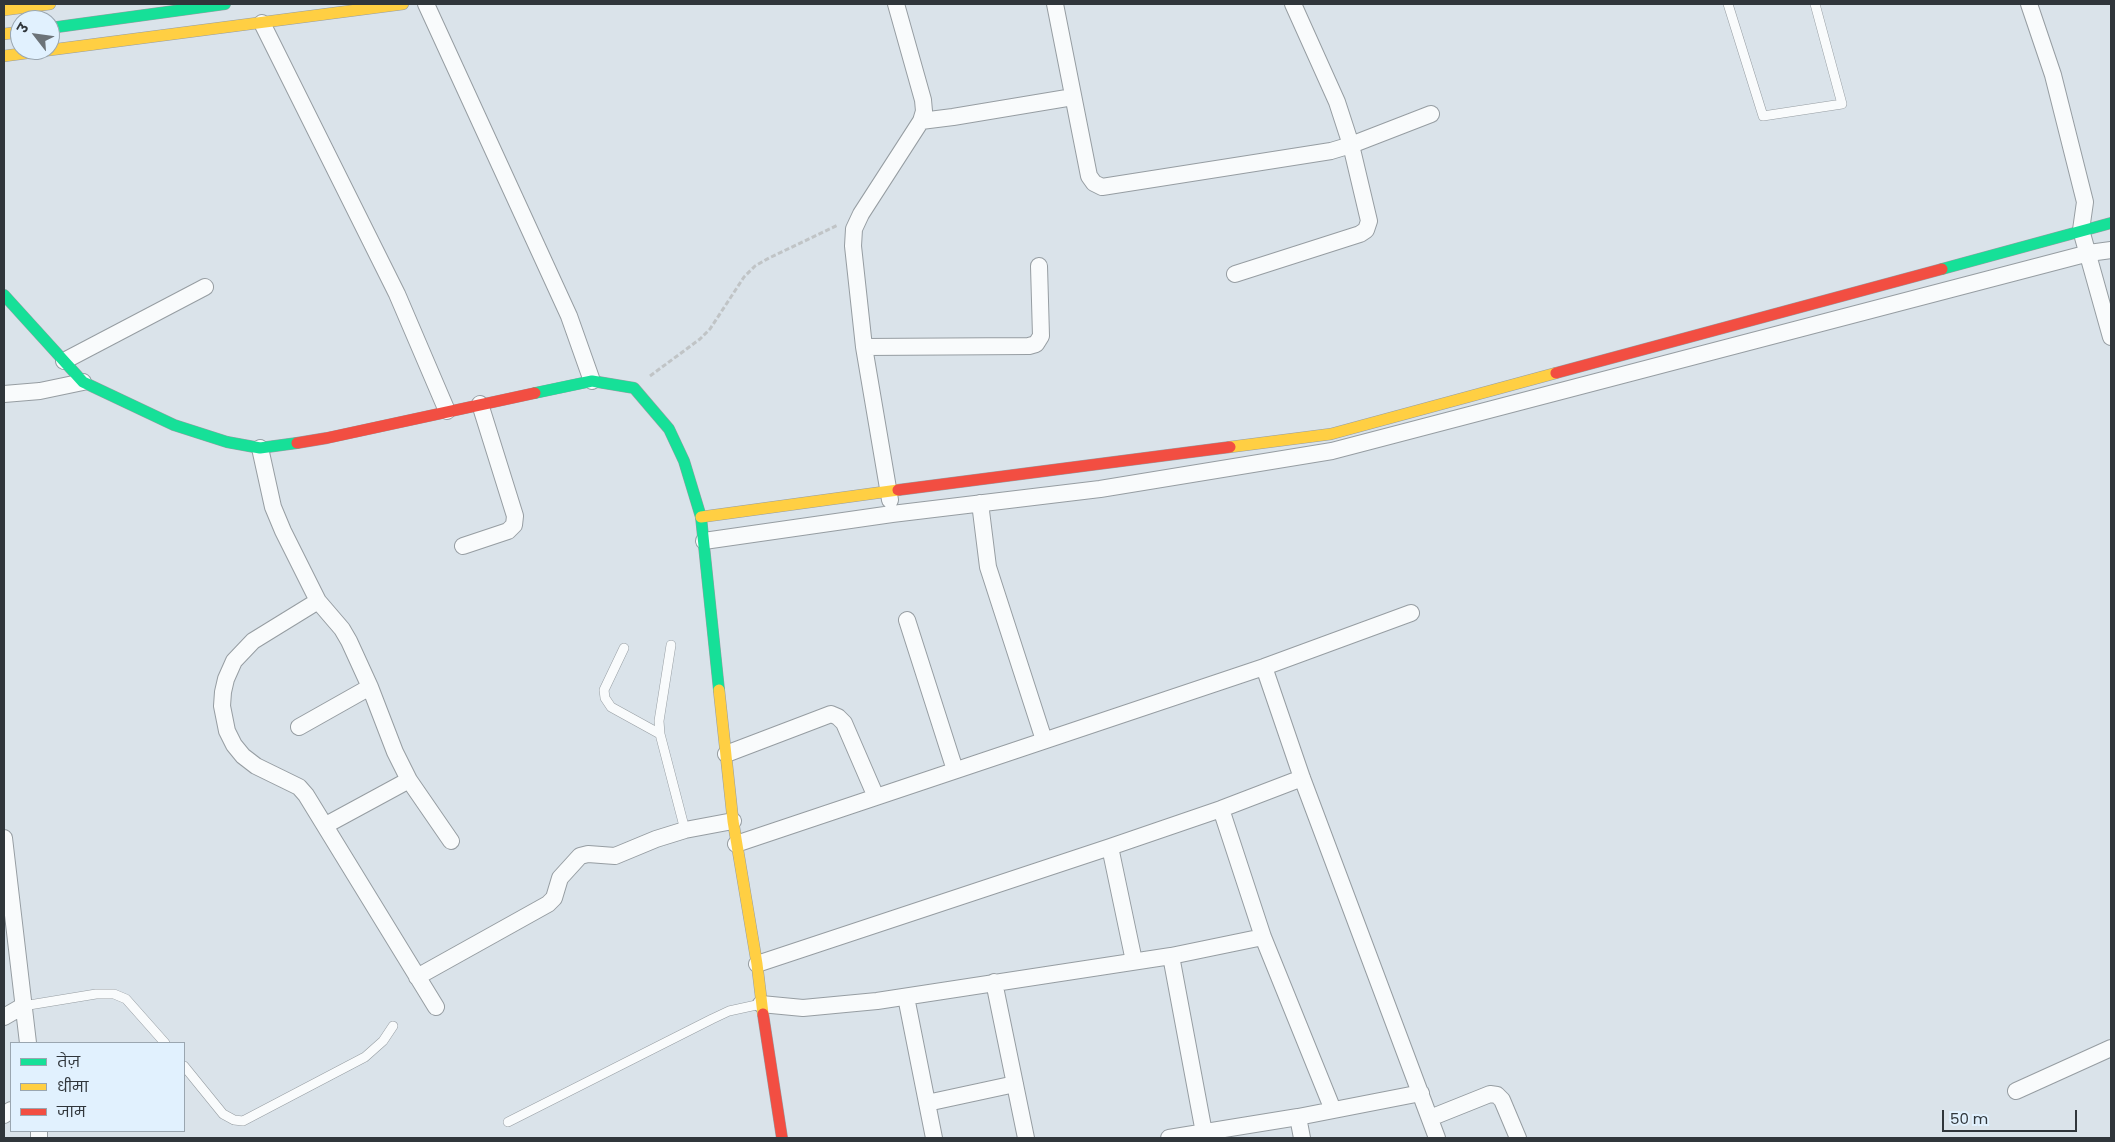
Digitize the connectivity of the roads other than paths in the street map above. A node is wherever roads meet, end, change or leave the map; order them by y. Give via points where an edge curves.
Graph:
1 (50, 4) edge
2 (225, 4) edge
3 (403, 4) edge
4 (426, 4) edge
5 (896, 4) edge
6 (1055, 4) edge
7 (1293, 4) edge
8 (1728, 4) edge
9 (1815, 4) edge
10 (2029, 4) edge
11 (4, 10) edge
12 (262, 23) junction
13 (60, 27) edge
14 (4, 56) edge
15 (1073, 97) junction
16 (1431, 114) dead end
17 (921, 121) junction
18 (1351, 146) junction
19 (2085, 202) junction
20 (2108, 224) edge
21 (2082, 230) junction
22 (2111, 250) edge
23 (2089, 253) junction
24 (1039, 266) dead end
25 (1235, 274) dead end
26 (205, 287) dead end
27 (4, 295) edge
28 (2111, 337) edge
29 (864, 347) junction
30 (64, 361) junction
31 (592, 381) junction
32 (83, 382) junction
33 (4, 394) edge
34 (480, 404) junction
35 (447, 411) junction
36 (260, 448) junction
37 (888, 491) junction
38 (980, 503) junction
39 (892, 514) junction
40 (701, 517) junction
41 (704, 541) junction
42 (463, 546) dead end
43 (318, 601) junction
44 (1411, 613) dead end
45 (907, 620) dead end
46 (671, 645) dead end
47 (624, 648) dead end
48 (1264, 667) junction
49 (370, 687) junction
50 (299, 727) dead end
51 (660, 734) junction
52 (1044, 740) junction
53 (726, 754) junction
54 (955, 770) junction
55 (1302, 778) junction
56 (409, 780) junction
57 (876, 797) junction
58 (1221, 809) junction
59 (733, 821) junction
60 (326, 825) junction
61 (685, 830) junction
62 (4, 838) edge
63 (451, 842) dead end
64 (736, 844) junction
65 (1110, 847) junction
66 (1264, 936) junction
67 (1171, 956) junction
68 (1134, 961) junction
69 (757, 964) junction
70 (417, 977) junction
71 (994, 982) junction
72 (906, 997) junction
73 (761, 1004) junction
74 (23, 1006) junction
75 (436, 1007) dead end
76 (4, 1017) edge
77 (393, 1026) dead end
78 (28, 1042) edge
79 (164, 1042) edge
80 (2111, 1048) edge
81 (185, 1067) edge
82 (1015, 1084) junction
83 (2016, 1090) dead end
84 (1421, 1093) junction
85 (928, 1103) junction
86 (1333, 1110) junction
87 (1298, 1117) junction
88 (1430, 1118) junction
89 (508, 1122) dead end
90 (1204, 1135) edge
91 (782, 1138) edge
92 (934, 1138) edge
93 (1026, 1138) edge
94 (1169, 1138) edge
95 (1302, 1138) edge
96 (1437, 1138) edge
97 (1518, 1138) edge

1 - 11 main road
2 - 13 main road
3 - 12 main road
4 - 31 street via 569,316
5 - 17 street via 922,100 924,111
6 - 15 street
7 - 18 street via 1337,102
8 - 9 lane via 1764,116 1842,104
10 - 19 street via 2053,76
12 - 14 main road
12 - 35 street via 397,294
15 - 17 street
15 - 18 street via 1089,176 1102,187
16 - 18 street
17 - 29 street via 854,229
18 - 25 street via 1368,212 1366,230
19 - 20 street
19 - 21 street
20 - 21 main road
20 - 22 street
21 - 23 street
21 - 37 main road via 1331,434
22 - 23 street
23 - 28 street
23 - 38 street via 1332,451 1100,489
24 - 29 street via 1041,336 1036,344
26 - 30 street
27 - 30 main road
29 - 37 street
30 - 32 main road
31 - 34 main road
31 - 40 main road via 634,388 669,429 684,461
32 - 33 street
32 - 36 main road via 174,425 227,442
34 - 35 main road
34 - 42 street via 515,516 508,531
35 - 36 main road via 327,438
36 - 43 street via 273,507
37 - 39 street
37 - 40 main road
38 - 39 street
38 - 52 street via 988,568
39 - 41 street
40 - 41 main road
41 - 53 main road
43 - 49 street via 342,629
43 - 60 street via 253,641 241,652 226,679 222,706 227,731 243,756 299,787
44 - 48 street
45 - 54 street
46 - 51 lane via 659,721
47 - 51 lane via 604,690 605,698 611,707
48 - 52 street
48 - 55 street
49 - 50 street
49 - 56 street
51 - 61 lane
52 - 54 street
53 - 57 street via 831,714 844,723
53 - 59 main road
54 - 57 street
55 - 58 street
55 - 84 street
56 - 60 street
56 - 63 street
57 - 64 street
58 - 65 street
58 - 66 street
59 - 61 street
59 - 64 main road
60 - 70 street
61 - 70 street via 615,856 580,856 560,878 554,898 548,904
62 - 74 street
64 - 69 main road
65 - 68 street
65 - 69 street
66 - 67 street
66 - 86 street
67 - 68 street
67 - 90 street
68 - 71 street
69 - 73 main road
70 - 75 street
71 - 72 street
71 - 82 street
72 - 73 street via 803,1008
72 - 85 street
73 - 89 lane via 729,1011
73 - 91 main road
74 - 76 street
74 - 78 street
74 - 79 lane via 114,994 126,999
77 - 81 lane via 383,1041 365,1056 243,1121 223,1114
80 - 83 street
82 - 85 street
82 - 93 street
84 - 86 street
84 - 88 street
85 - 92 street
86 - 87 street
87 - 90 street
87 - 95 street
88 - 96 street
88 - 97 street via 1490,1094 1497,1095
90 - 94 street

